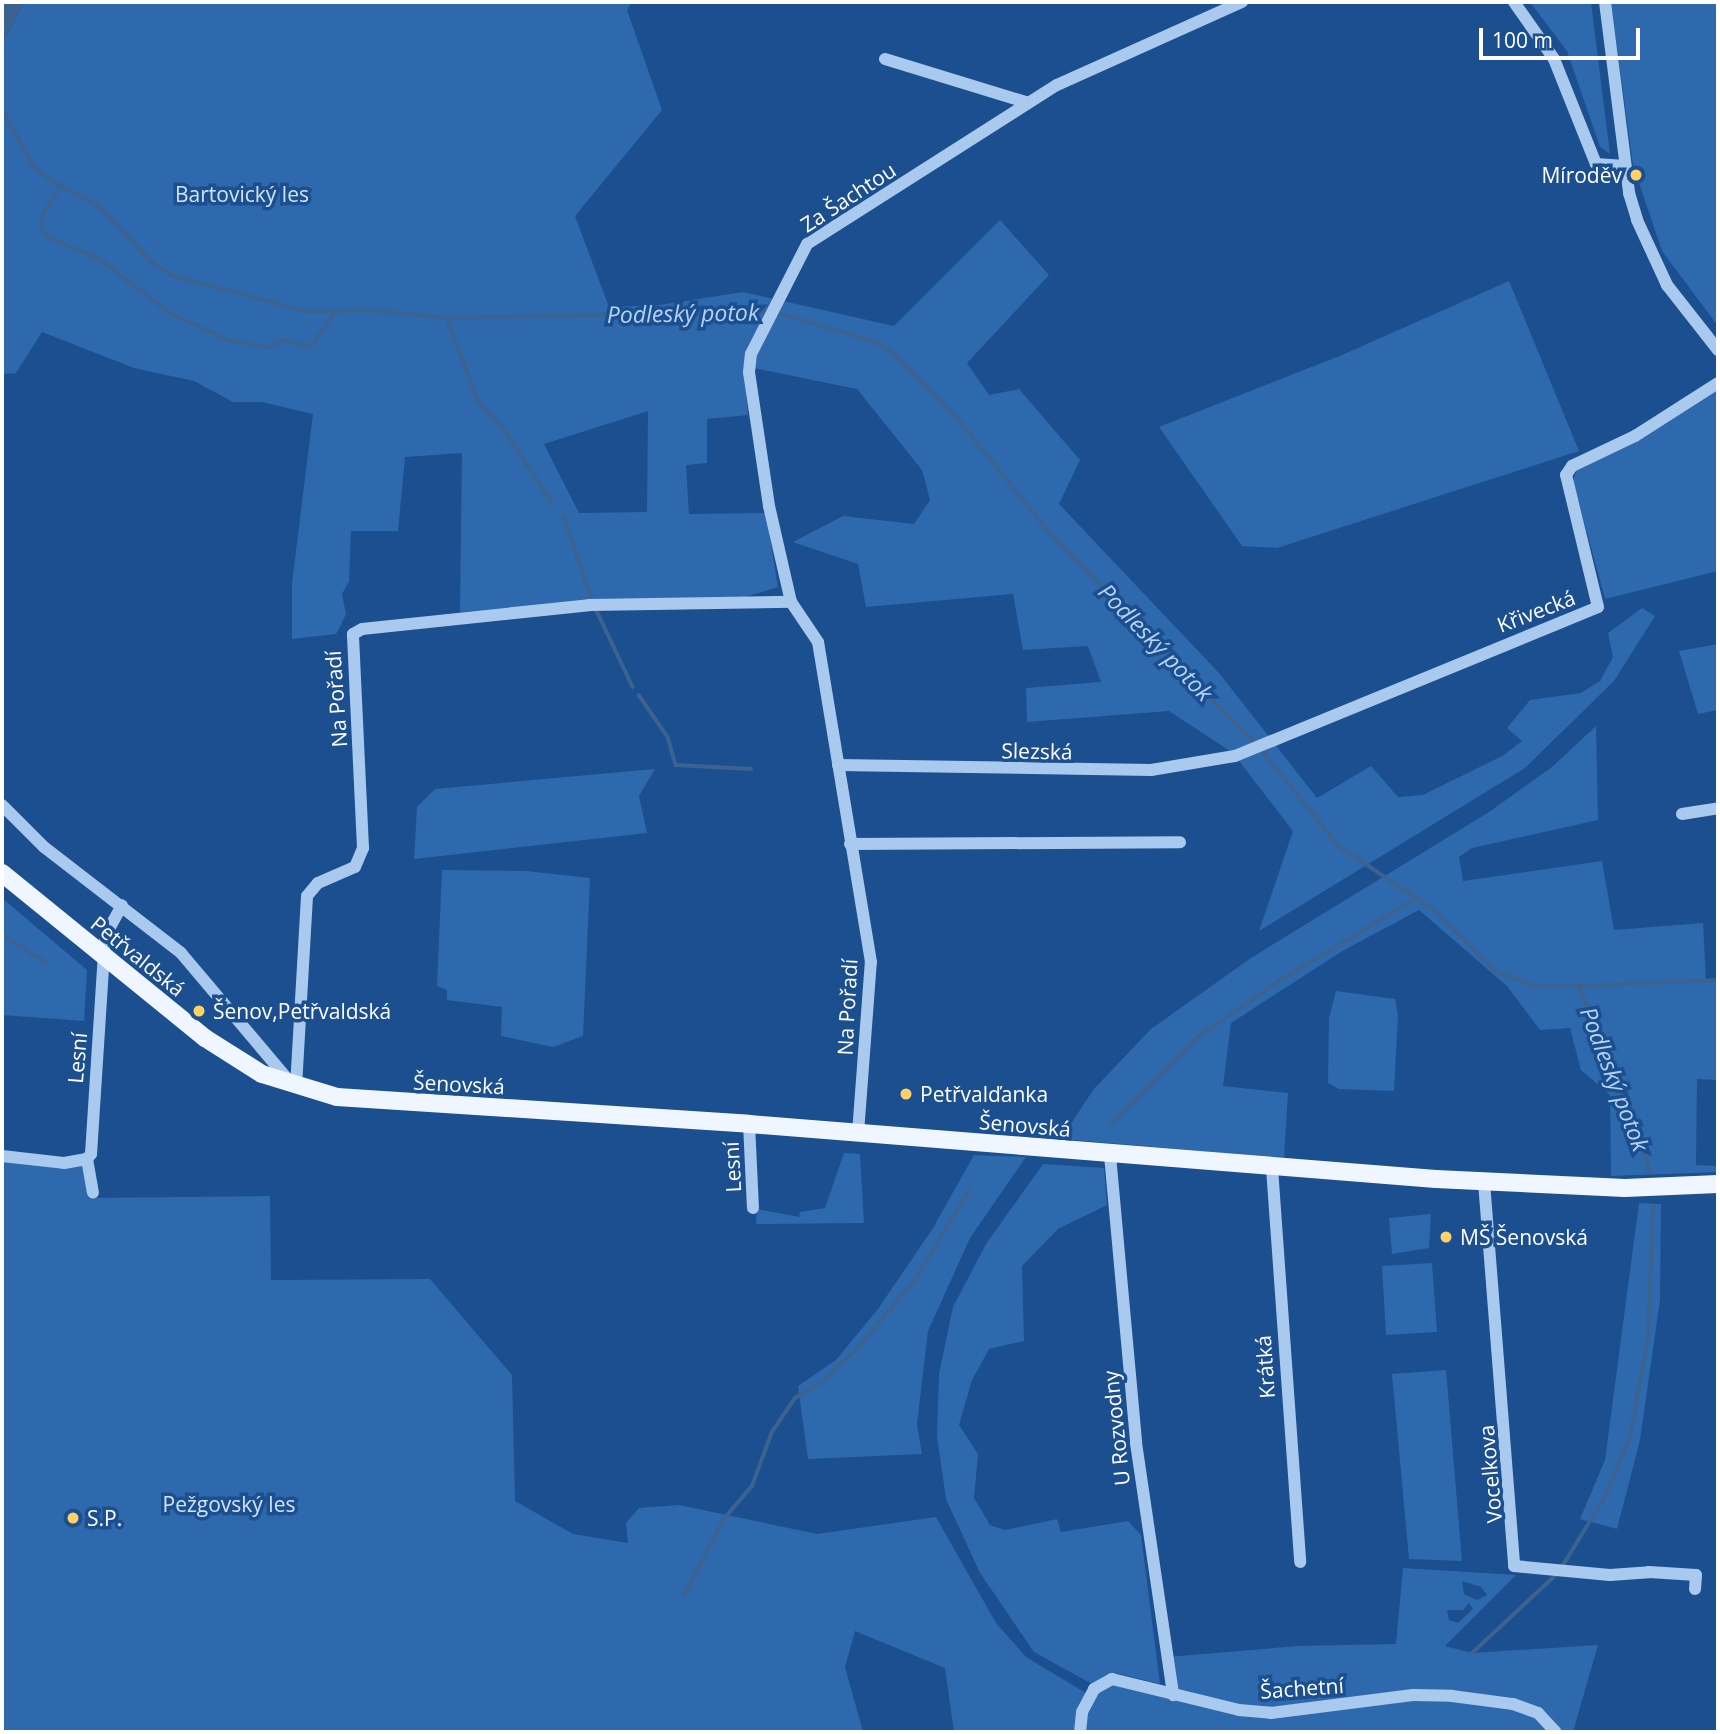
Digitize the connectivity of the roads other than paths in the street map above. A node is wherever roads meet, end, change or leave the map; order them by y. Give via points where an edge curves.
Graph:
1 (1242, 2) edge
2 (1514, 2) edge
3 (1605, 2) edge
4 (884, 59) dead end
5 (1026, 102) junction
6 (1625, 166) junction
7 (1718, 350) edge
8 (749, 372) joint
9 (1718, 383) edge
10 (791, 602) junction
11 (1235, 756) joint
12 (838, 765) junction
13 (2, 805) edge
14 (1718, 808) edge
15 (1682, 814) dead end
16 (1180, 842) dead end
17 (850, 844) junction
18 (2, 873) edge
19 (122, 905) junction
20 (106, 958) junction
21 (296, 1087) junction
22 (329, 1096) joint
23 (749, 1124) junction
24 (858, 1133) junction
25 (2, 1156) edge
26 (1110, 1156) junction
27 (87, 1159) junction
28 (1272, 1168) junction
29 (1484, 1182) junction
30 (1718, 1184) edge
31 (93, 1192) dead end
32 (753, 1208) dead end
33 (1300, 1562) dead end
34 (1695, 1589) dead end
35 (1173, 1695) junction
36 (1080, 1732) edge
37 (1556, 1732) edge

1 - 5 street, Za Šachtou
2 - 6 street via 1554,59 1596,164
3 - 6 street
4 - 5 street
5 - 8 street, Za Šachtou via 807,244 777,298
6 - 7 street via 1629,193 1650,254 1681,306
8 - 10 street, Na Pořadí via 769,506
9 - 11 street, Křivecká via 1635,436 1572,466 1566,475 1598,607
10 - 12 street, Na Pořadí via 818,642
10 - 21 street, Na Pořadí via 589,605 375,627 353,634 363,848 355,867 318,883 307,896
11 - 12 street, Slezská via 1151,770
12 - 17 street, Na Pořadí
13 - 19 street via 44,847
14 - 15 street
16 - 17 street
17 - 24 street, Na Pořadí via 871,962
18 - 20 main road, Petřvaldská
19 - 20 street, Lesní via 105,936
19 - 21 street via 181,953
20 - 21 main road, Petřvaldská via 205,1038 262,1074
20 - 27 street, Lesní via 91,1154
21 - 22 main road, Petřvaldská
22 - 23 main road, Šenovská
23 - 24 main road, Šenovská
23 - 32 street, Lesní
24 - 26 main road, Šenovská
25 - 27 street via 64,1163
26 - 28 main road, Šenovská
26 - 35 street, U Rozvodny via 1136,1443
27 - 31 street, Lesní
28 - 29 main road, Šenovská
28 - 33 street, Krátká
29 - 30 main road, Šenovská via 1625,1188
29 - 34 street, Vocelkova via 1514,1566 1562,1572 1696,1575
35 - 36 street, Šachetní via 1112,1679 1094,1689 1082,1712
35 - 37 street, Šachetní via 1271,1713 1413,1695 1452,1696 1513,1704 1538,1713

